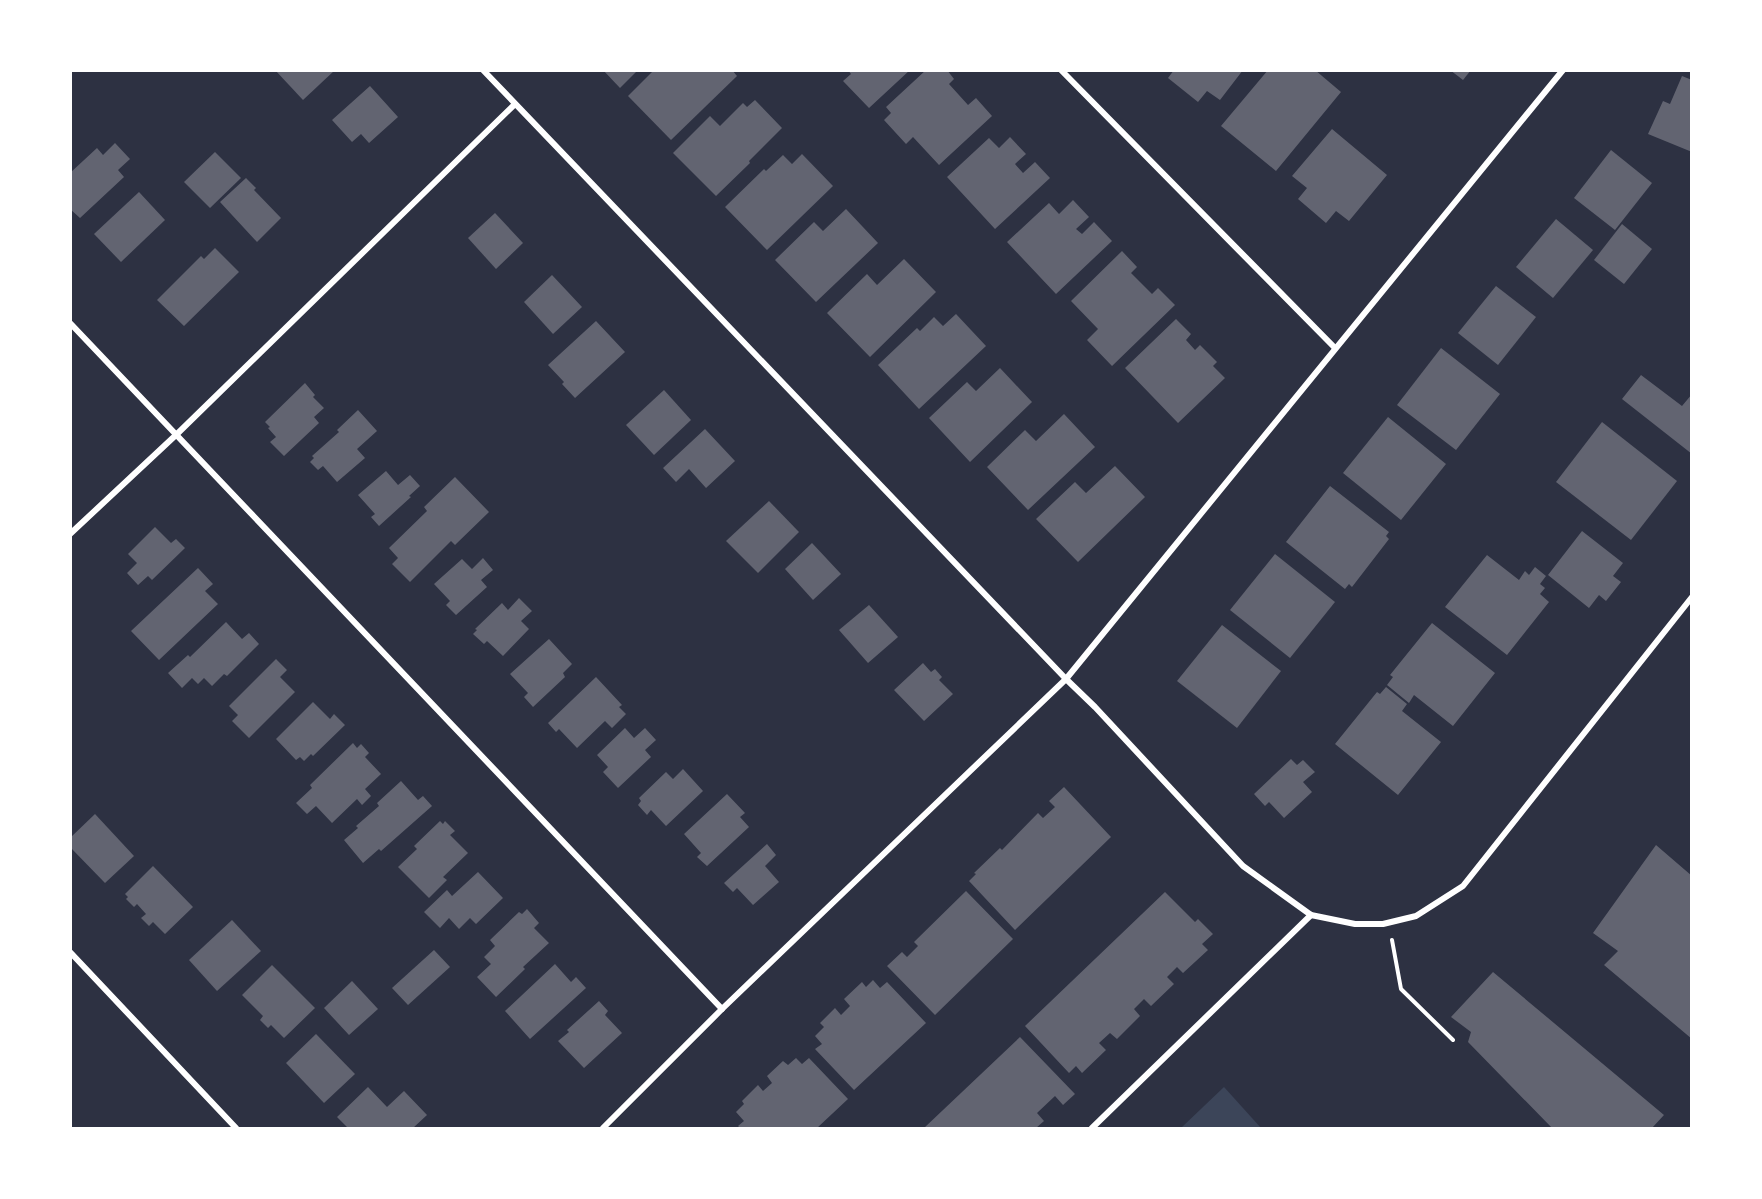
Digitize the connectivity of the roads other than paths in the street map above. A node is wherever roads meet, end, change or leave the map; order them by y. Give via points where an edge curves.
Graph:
1 (483, 70) edge
2 (1061, 70) edge
3 (1563, 70) edge
4 (515, 104) junction
5 (70, 323) edge
6 (1335, 348) junction
7 (177, 434) junction
8 (70, 534) edge
9 (1692, 597) edge
10 (1066, 679) junction
11 (1311, 915) junction
12 (70, 952) edge
13 (722, 1009) junction
14 (236, 1128) edge
15 (603, 1128) edge
16 (1092, 1128) edge

1 - 4 street
2 - 6 street
3 - 6 street
4 - 7 street
4 - 10 street
5 - 7 street
6 - 10 street
7 - 8 street
7 - 13 street
9 - 11 street via 1463,886 1416,916 1389,922 1355,924
10 - 11 street via 1243,866
10 - 13 street
11 - 16 street
12 - 14 street
13 - 15 street

